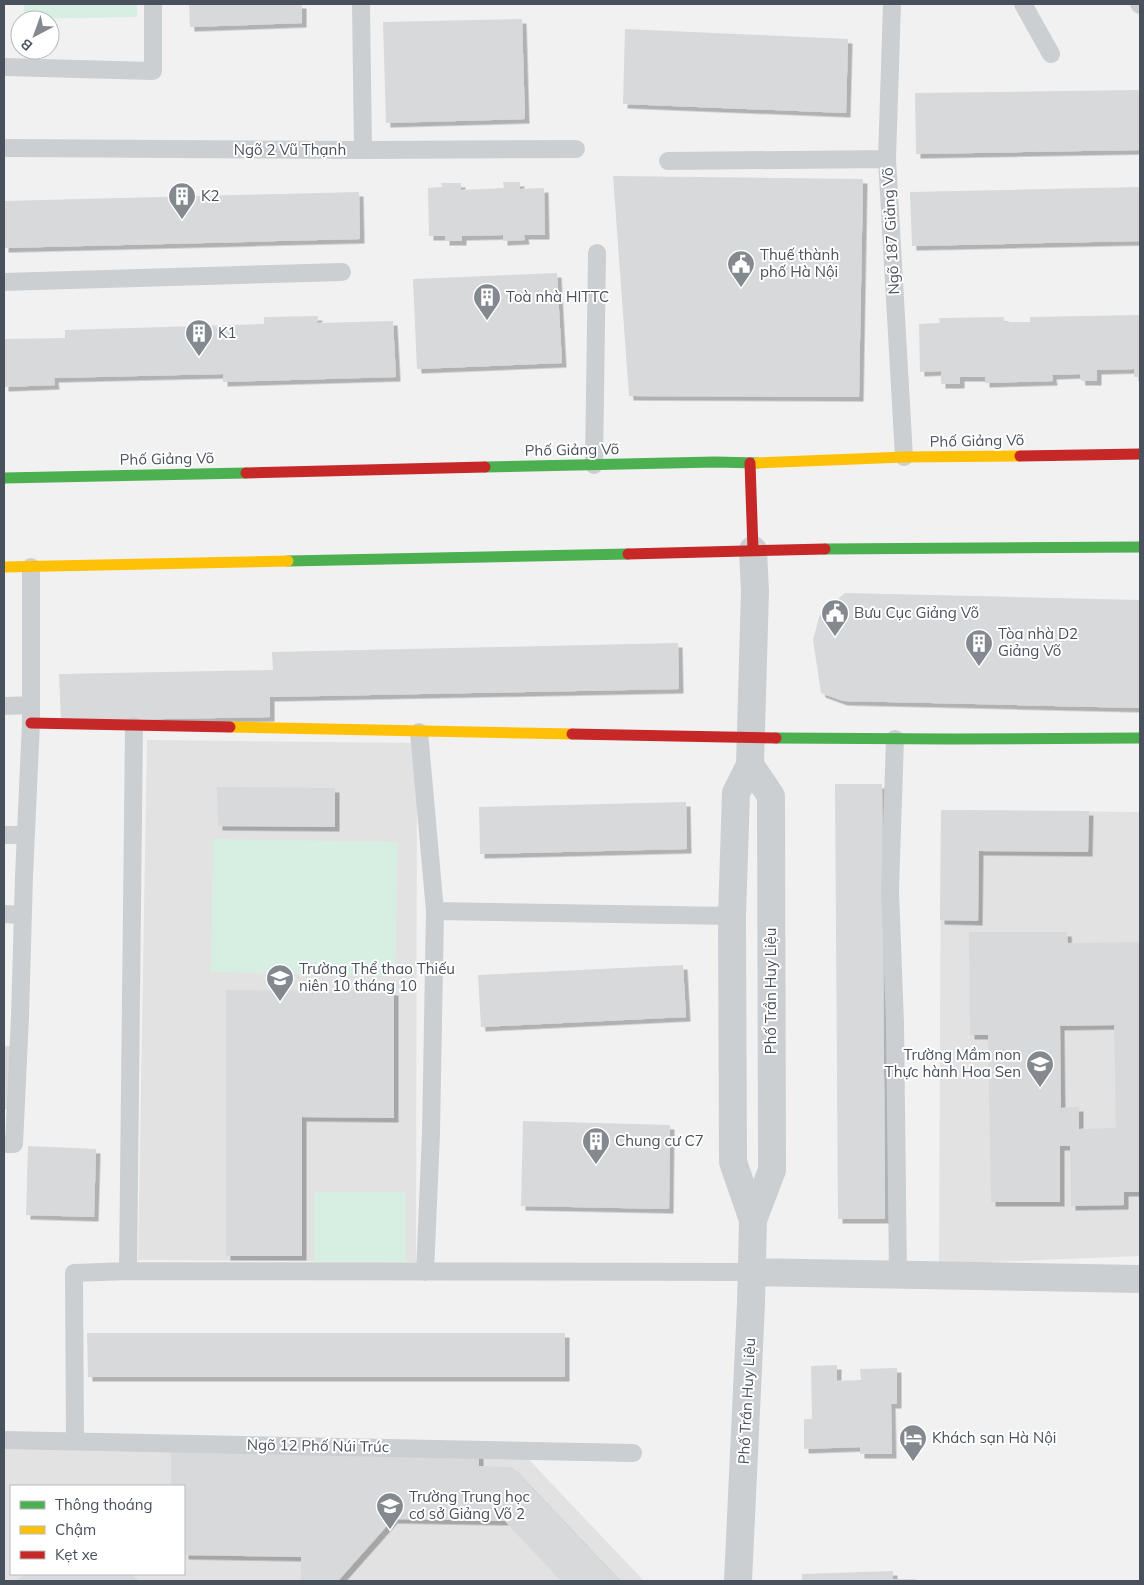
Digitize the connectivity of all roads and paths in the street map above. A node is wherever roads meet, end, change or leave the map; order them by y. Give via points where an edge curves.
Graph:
1 (153, 4) edge
2 (361, 4) edge
3 (892, 4) edge
4 (1023, 4) edge
5 (1051, 54) dead end
6 (4, 67) edge
7 (4, 148) edge
8 (576, 149) dead end
9 (363, 150) junction
10 (887, 159) junction
11 (668, 162) dead end
12 (597, 253) dead end
13 (342, 272) dead end
14 (4, 282) edge
15 (1140, 454) edge
16 (904, 457) junction
17 (750, 463) junction
18 (594, 465) junction
19 (4, 478) edge
20 (1140, 547) edge
21 (753, 550) junction
22 (4, 567) edge
23 (31, 567) junction
24 (31, 705) junction
25 (4, 706) edge
26 (31, 723) junction
27 (134, 726) junction
28 (419, 732) junction
29 (751, 737) junction
30 (1140, 738) edge
31 (895, 739) junction
32 (750, 765) junction
33 (4, 835) edge
34 (26, 836) junction
35 (435, 911) junction
36 (4, 914) edge
37 (22, 915) junction
38 (732, 916) junction
39 (12, 1017) edge
40 (9, 1144) edge
41 (753, 1220) junction
42 (128, 1271) junction
43 (425, 1272) junction
44 (752, 1272) junction
45 (898, 1275) junction
46 (1140, 1279) edge
47 (4, 1440) edge
48 (75, 1441) junction
49 (633, 1453) dead end
50 (738, 1581) edge

1 - 6 lane via 153,70
2 - 9 lane
3 - 10 lane, Ngõ 187 Giảng Võ
4 - 5 lane
7 - 9 lane, Ngõ 2 Vũ Thạnh
8 - 9 lane, Ngõ 2 Vũ Thạnh
10 - 11 lane
10 - 16 lane, Ngõ 187 Giảng Võ
12 - 18 lane
13 - 14 lane
15 - 16 main road, Phố Giảng Võ
16 - 17 main road, Phố Giảng Võ
17 - 18 main road, Phố Giảng Võ
17 - 21 main road
18 - 19 main road, Phố Giảng Võ
20 - 21 main road
21 - 23 main road
21 - 29 street, Phố Trần Huy Liệu
22 - 23 main road
23 - 24 lane
24 - 25 lane
24 - 26 lane
26 - 27 main road
26 - 34 lane
27 - 28 main road
27 - 42 lane
28 - 29 main road
28 - 35 lane
29 - 31 main road
29 - 32 street, Phố Trần Huy Liệu
30 - 31 main road
31 - 45 lane via 890,890
32 - 38 street, Phố Trần Huy Liệu via 736,793
32 - 41 street, Phố Trần Huy Liệu via 770,796 771,815 772,1170
33 - 34 lane
34 - 37 lane
35 - 38 lane
35 - 43 lane
36 - 37 lane
37 - 39 lane
38 - 41 street, Phố Trần Huy Liệu via 733,1162
39 - 40 lane
41 - 44 street, Phố Trần Huy Liệu
42 - 43 lane
42 - 48 lane via 74,1273
43 - 44 lane
44 - 45 street
44 - 50 street, Phố Trần Huy Liệu
45 - 46 street
47 - 48 lane, Ngõ 12 Phố Núi Trúc
48 - 49 lane, Ngõ 12 Phố Núi Trúc

